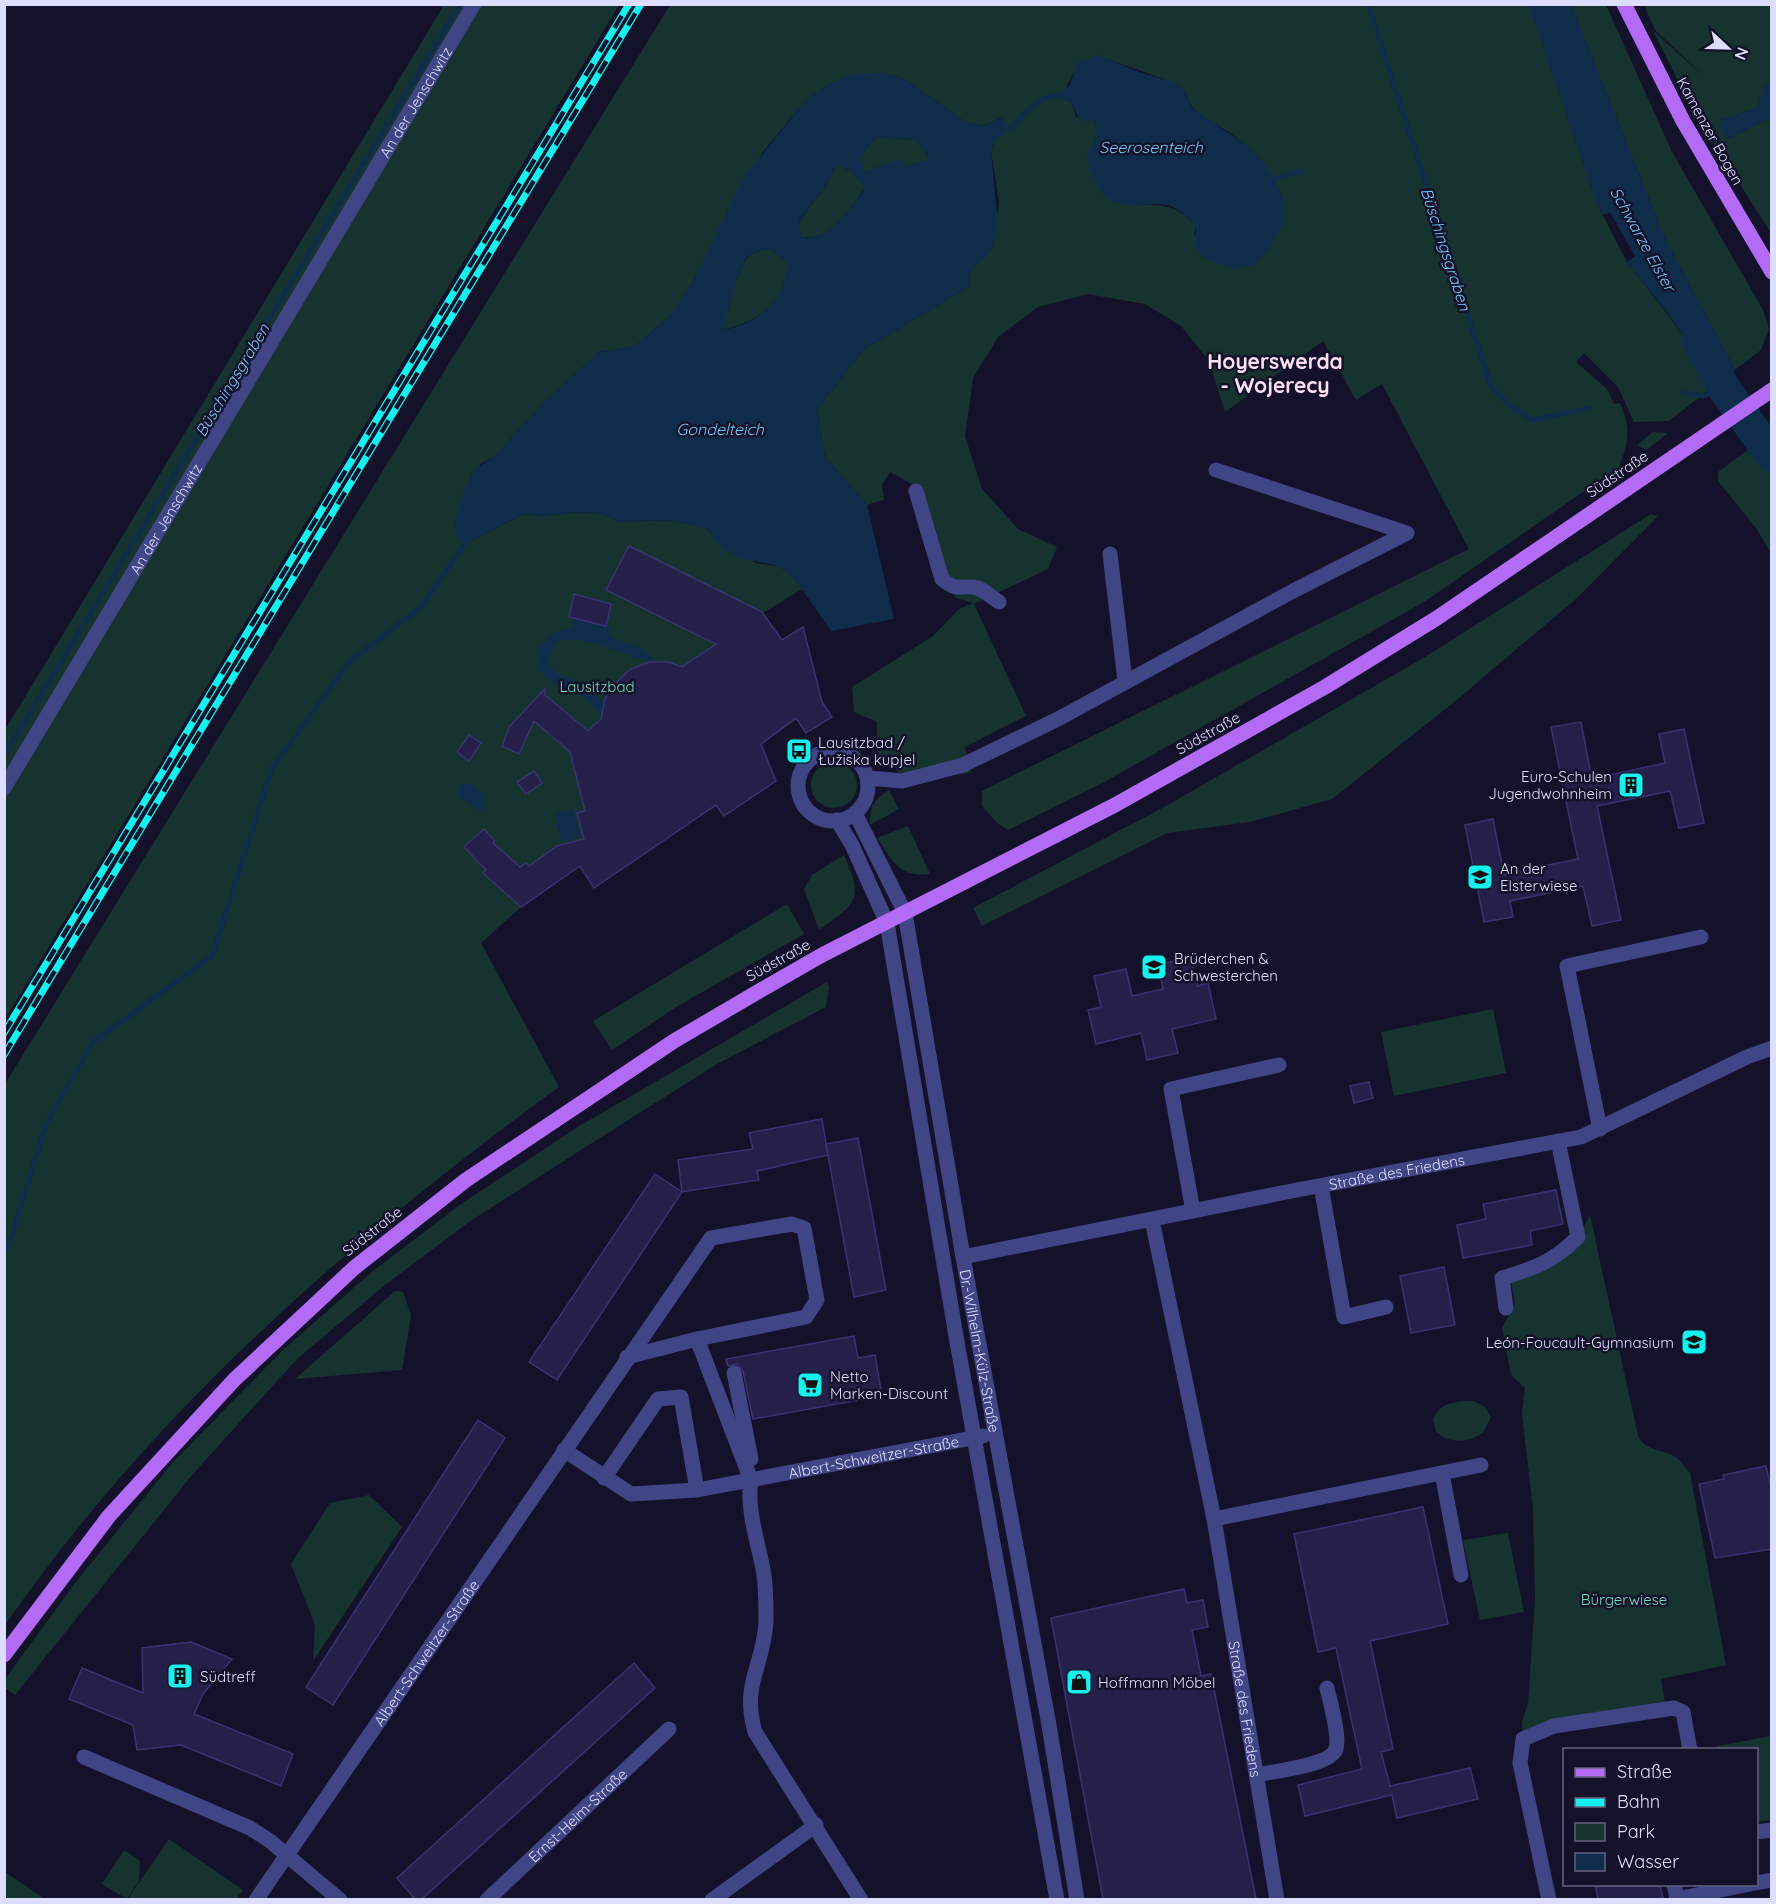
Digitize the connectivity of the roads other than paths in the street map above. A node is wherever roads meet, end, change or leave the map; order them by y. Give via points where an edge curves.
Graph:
1 (474, 4) edge
2 (1624, 4) edge
3 (1772, 272) edge
4 (1772, 390) edge
5 (1216, 470) dead end
6 (916, 491) dead end
7 (1110, 554) dead end
8 (999, 602) dead end
9 (1125, 681) junction
10 (868, 778) junction
11 (4, 788) edge
12 (855, 813) junction
13 (837, 820) junction
14 (905, 913) junction
15 (887, 922) junction
16 (1701, 937) dead end
17 (1772, 1048) edge
18 (1279, 1065) dead end
19 (1600, 1129) junction
20 (1558, 1141) junction
21 (1321, 1185) junction
22 (1193, 1211) junction
23 (1152, 1220) junction
24 (963, 1257) junction
25 (1386, 1307) dead end
26 (1506, 1308) dead end
27 (697, 1339) junction
28 (627, 1358) junction
29 (734, 1374) dead end
30 (996, 1434) junction
31 (975, 1437) junction
32 (564, 1450) junction
33 (1481, 1465) dead end
34 (1442, 1473) junction
35 (604, 1478) junction
36 (754, 1479) junction
37 (697, 1490) junction
38 (1214, 1519) junction
39 (1461, 1575) dead end
40 (4, 1655) edge
41 (1327, 1688) dead end
42 (669, 1729) dead end
43 (1690, 1748) edge
44 (84, 1756) dead end
45 (1257, 1775) junction
46 (816, 1825) junction
47 (286, 1854) junction
48 (1674, 1886) edge
49 (1740, 1886) edge
50 (256, 1899) edge
51 (340, 1899) edge
52 (487, 1899) edge
53 (712, 1899) edge
54 (861, 1899) edge
55 (1057, 1899) edge
56 (1077, 1899) edge
57 (1277, 1899) edge
58 (1549, 1899) edge

1 - 11 street, An der Jenschwitz
2 - 3 main road, Kamenzer Bogen via 1683,122
4 - 14 main road, Südstraße via 1437,618 1325,687 1115,805
5 - 9 street via 1407,533
6 - 8 street via 942,579 951,587 974,587
7 - 9 street
9 - 10 street via 1018,740 963,765 902,780
10 - 12 street via 864,803
10 - 13 street via 854,757 840,751 818,754 803,769 799,780 801,798 810,812 823,819
12 - 13 street
12 - 14 street, Dr.-Wilhelm-Külz-Straße
13 - 15 street, Dr.-Wilhelm-Külz-Straße
14 - 15 main road, Südstraße
14 - 24 street, Dr.-Wilhelm-Külz-Straße
15 - 31 street, Dr.-Wilhelm-Külz-Straße
15 - 40 main road, Südstraße via 674,1041 466,1180 354,1268 234,1380 164,1454 109,1516
16 - 19 street via 1567,966
17 - 19 street, Straße des Friedens
18 - 22 street via 1171,1089
19 - 20 street, Straße des Friedens
20 - 21 street, Straße des Friedens
20 - 26 street via 1578,1237 1560,1255 1540,1266 1502,1278
21 - 22 street, Straße des Friedens
21 - 25 street via 1344,1317
22 - 23 street, Straße des Friedens
23 - 24 street, Straße des Friedens
23 - 38 street, Straße des Friedens
24 - 30 street, Dr.-Wilhelm-Külz-Straße
27 - 28 street, Albert-Schweitzer-Straße
27 - 28 street, Albert-Schweitzer-Straße via 806,1317 817,1300 804,1228 792,1224 711,1238
27 - 36 street
28 - 32 street, Albert-Schweitzer-Straße
29 - 36 street
30 - 31 street, Albert-Schweitzer-Straße
30 - 56 street, Dr.-Wilhelm-Külz-Straße
31 - 36 street, Albert-Schweitzer-Straße
31 - 55 street, Dr.-Wilhelm-Külz-Straße
32 - 35 street, Albert-Schweitzer-Straße
32 - 47 street, Albert-Schweitzer-Straße
33 - 34 street
34 - 38 street
34 - 39 street
35 - 37 street, Albert-Schweitzer-Straße via 631,1494
35 - 37 street via 658,1399 681,1397
36 - 37 street, Albert-Schweitzer-Straße
36 - 46 street via 750,1499 764,1578 766,1618 765,1638 750,1690 750,1713 755,1732
38 - 45 street, Straße des Friedens
41 - 45 street via 1336,1750 1315,1764
42 - 52 street, Ernst-Heim-Straße
43 - 58 street via 1683,1712 1674,1708 1554,1726 1523,1739 1520,1763
44 - 47 street via 250,1828
45 - 57 street, Straße des Friedens
46 - 53 street
46 - 54 street
47 - 50 street, Albert-Schweitzer-Straße
47 - 51 street
48 - 49 street via 1677,1899

